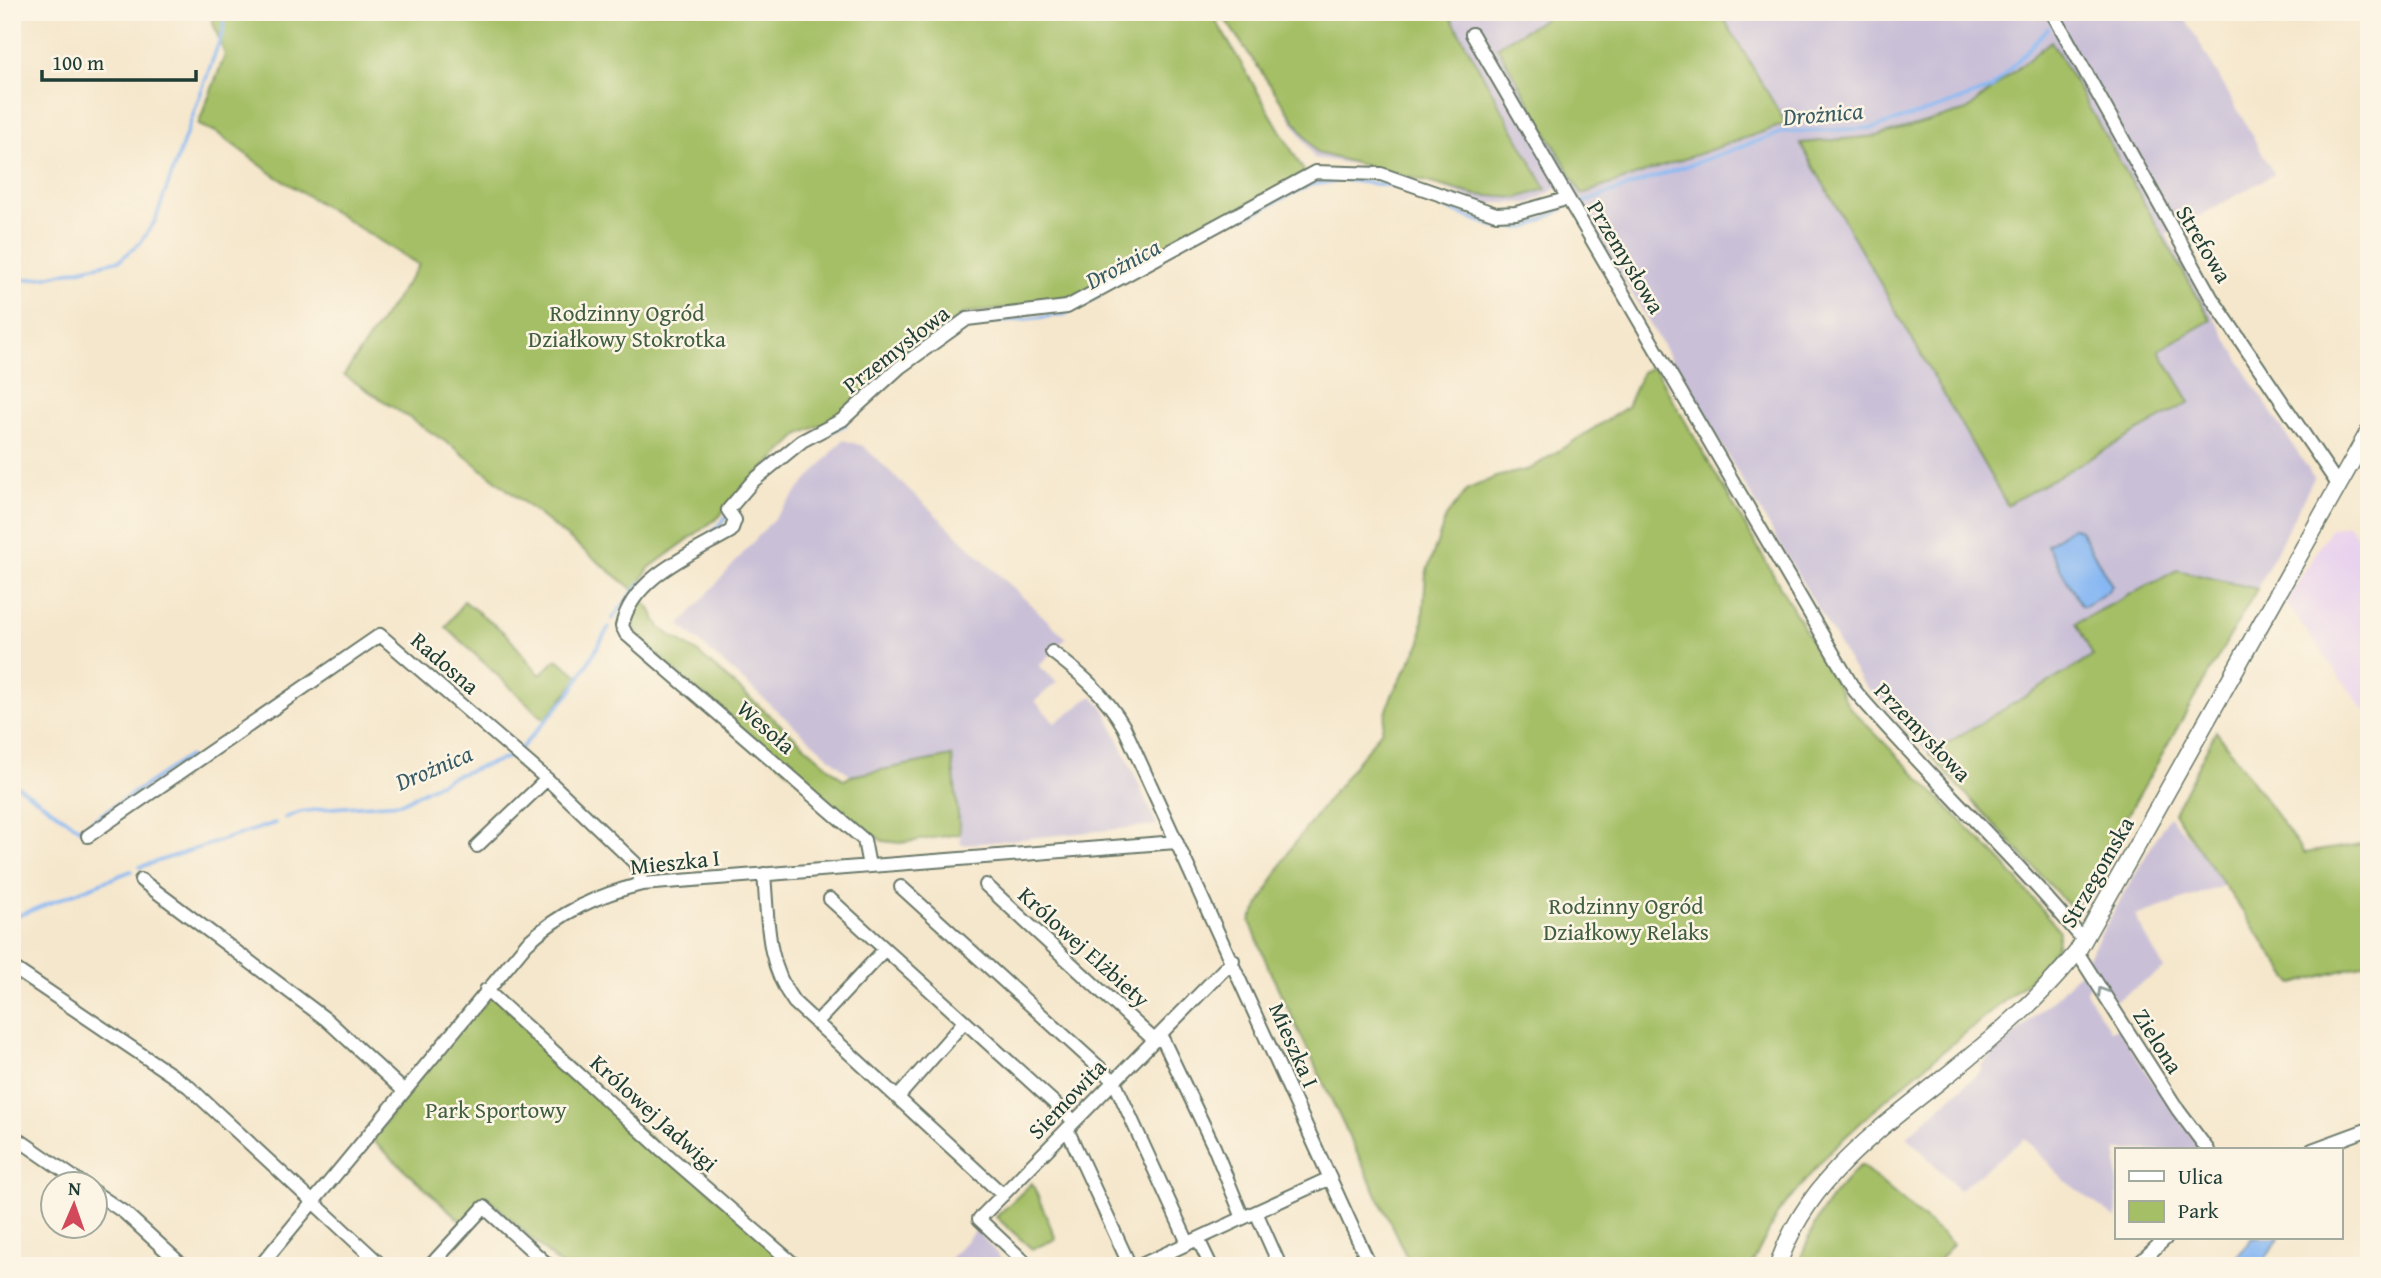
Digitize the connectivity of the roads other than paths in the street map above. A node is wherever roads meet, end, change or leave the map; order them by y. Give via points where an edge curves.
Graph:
1 (2052, 12) edge
2 (1472, 34) dead end
3 (1566, 199) junction
4 (2369, 431) edge
5 (2339, 486) junction
6 (622, 626) joint
7 (1052, 652) dead end
8 (547, 779) junction
9 (88, 836) dead end
10 (1176, 842) junction
11 (477, 846) dead end
12 (869, 866) junction
13 (764, 874) junction
14 (141, 880) dead end
15 (642, 884) junction
16 (986, 886) dead end
17 (901, 887) dead end
18 (830, 899) dead end
19 (2081, 947) junction
20 (885, 949) junction
21 (1233, 960) junction
22 (12, 967) edge
23 (486, 990) junction
24 (964, 1022) junction
25 (816, 1023) junction
26 (1153, 1039) junction
27 (1114, 1081) junction
28 (404, 1091) junction
29 (898, 1097) junction
30 (1070, 1125) junction
31 (2369, 1129) edge
32 (12, 1135) edge
33 (2206, 1148) edge
34 (2317, 1148) edge
35 (63, 1170) edge
36 (1330, 1178) junction
37 (1003, 1195) junction
38 (108, 1201) edge
39 (313, 1202) junction
40 (1256, 1212) junction
41 (1243, 1218) junction
42 (2164, 1240) edge
43 (1193, 1241) junction
44 (183, 1266) edge
45 (260, 1266) edge
46 (382, 1266) edge
47 (430, 1266) edge
48 (549, 1266) edge
49 (796, 1266) edge
50 (1028, 1266) edge
51 (1130, 1266) edge
52 (1139, 1266) edge
53 (1211, 1266) edge
54 (1280, 1266) edge
55 (1370, 1266) edge
56 (1778, 1266) edge
57 (2136, 1266) edge

1 - 5 street, Strefowa via 2211,297
2 - 3 street
3 - 6 street, Przemysłowa via 1496,214 1381,174 1315,172 1067,307 967,318 900,367 842,420 802,441 753,481 728,510 735,520 731,531 652,579 630,605
3 - 19 street, Przemysłowa via 1855,691 1977,818
4 - 5 main road, Strzegomska
5 - 19 main road, Strzegomska
6 - 12 street, Wesoła via 864,840
7 - 10 street, Mieszka I via 1091,681 1109,702
8 - 9 street, Radosna via 380,635
8 - 11 street
8 - 15 street, Radosna via 635,863
10 - 12 street, Mieszka I
10 - 21 street, Mieszka I
12 - 13 street, Mieszka I
13 - 15 street, Mieszka I
13 - 25 street via 774,966 794,1002
14 - 28 street via 327,1020
15 - 23 street, Mieszka I via 596,897 559,916 527,943
16 - 26 street, Królowej Elżbiety
17 - 27 street
18 - 20 street
33 -> 19 street, Zielona via 2172,1102
19 - 56 main road, Strzegomska via 2021,1013 1832,1173 1798,1222
20 - 24 street
20 - 25 street
21 - 26 street, Siemowita
21 - 36 street, Mieszka I
22 - 39 street via 188,1086
23 - 28 street, Mieszka I
23 - 49 street, Królowej Jadwigi
24 - 29 street
24 - 30 street
25 - 29 street
26 - 27 street, Siemowita
26 - 41 street, Królowej Elżbiety via 1167,1045
27 - 30 street, Siemowita
27 - 43 street
28 - 39 street, Mieszka I
29 - 37 street
30 - 37 street, Siemowita
30 - 51 street
31 - 34 street
32 - 35 street
36 - 40 street
36 - 55 street, Mieszka I
37 - 50 street, Siemowita via 979,1219
38 - 44 street
39 - 45 street, Mieszka I
39 - 46 street
40 - 41 street
40 - 54 street
41 - 43 street
42 - 57 street
43 - 52 street
43 - 53 street
47 - 48 street via 484,1207

